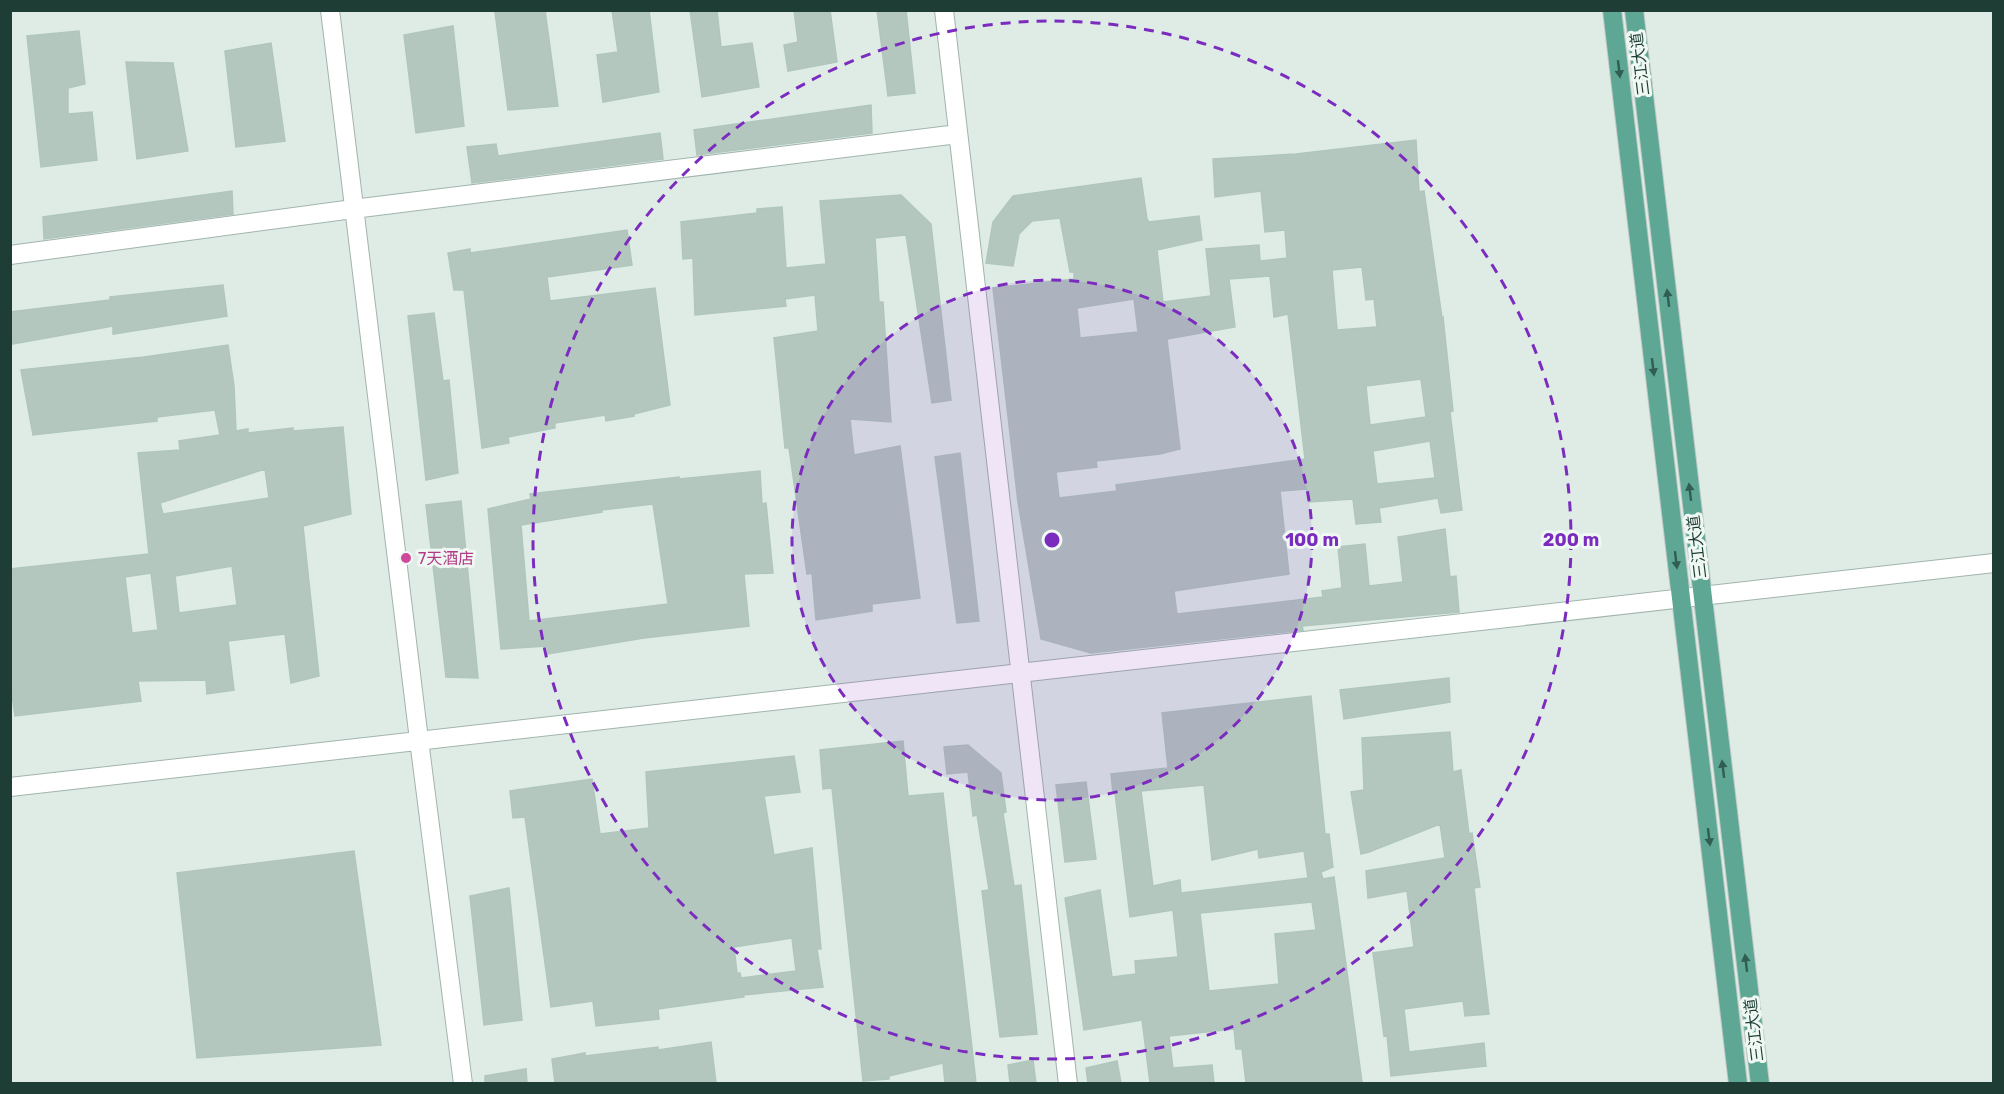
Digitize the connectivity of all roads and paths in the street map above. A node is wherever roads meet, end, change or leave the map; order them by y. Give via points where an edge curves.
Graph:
1 (330, 10) edge
2 (944, 10) edge
3 (1612, 10) edge
4 (1634, 10) edge
5 (958, 134) junction
6 (353, 209) junction
7 (10, 255) edge
8 (1994, 562) edge
9 (1702, 596) junction
10 (1680, 598) junction
11 (1022, 672) junction
12 (418, 740) junction
13 (10, 787) edge
14 (463, 1083) edge
15 (1068, 1083) edge
16 (1738, 1083) edge
17 (1760, 1083) edge

1 - 6 street
2 - 5 street
3 -> 10 main road, 三江大道
9 -> 4 main road, 三江大道
5 - 6 street
5 - 11 street
6 - 7 street
6 - 12 street
8 - 9 street
9 - 10 street
17 -> 9 main road, 三江大道
10 - 11 street
10 -> 16 main road, 三江大道
11 - 12 street
11 - 15 street
12 - 13 street
12 - 14 street

